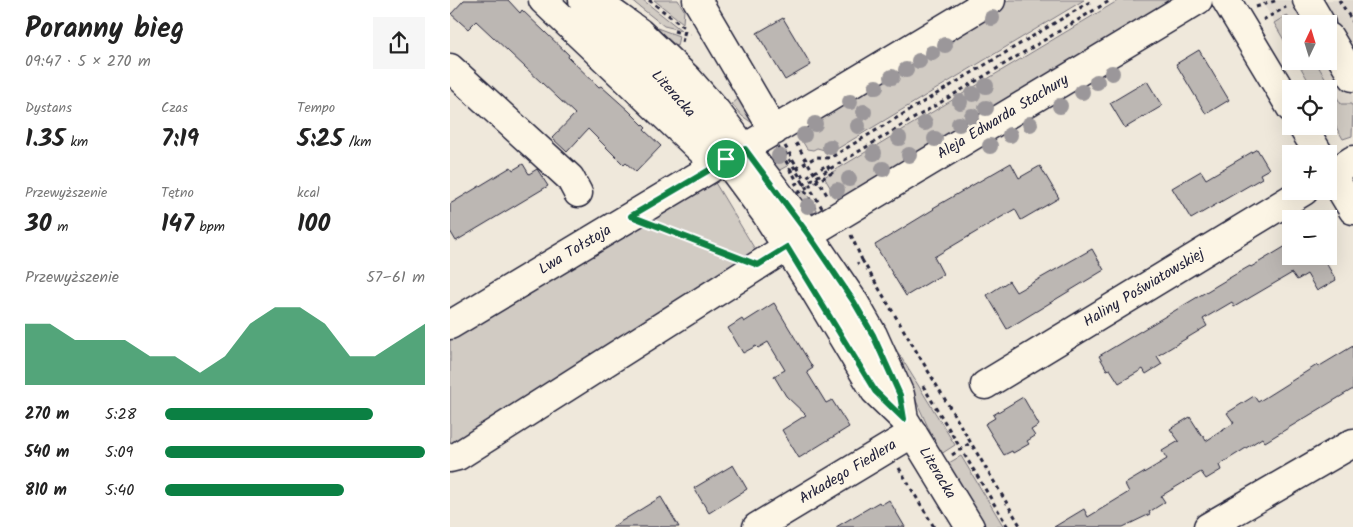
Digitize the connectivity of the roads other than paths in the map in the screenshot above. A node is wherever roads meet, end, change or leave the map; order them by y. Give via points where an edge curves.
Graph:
1 (543, 0) edge
2 (583, 0) edge
3 (594, 0) edge
4 (697, 0) edge
5 (1198, 0) edge
6 (1226, 0) edge
7 (1307, 0) edge
8 (974, 4) edge
9 (1316, 15) edge
10 (1338, 52) edge
11 (450, 68) edge
12 (1353, 78) edge
13 (1282, 93) edge
14 (776, 136) junction
15 (729, 157) junction
16 (1337, 177) edge
17 (578, 193) dead end
18 (1289, 200) edge
19 (1353, 210) edge
20 (806, 232) junction
21 (450, 324) edge
22 (985, 385) dead end
23 (909, 426) junction
24 (1353, 443) edge
25 (450, 458) edge
26 (757, 527) edge
27 (970, 527) edge
28 (1208, 527) edge

1 - 15 street
2 - 15 street, Literacka via 614,38 648,67
3 - 15 street, Literacka via 638,32 687,78 716,111
4 - 14 street
5 - 20 street, Aleja Edwarda Stachury
6 - 13 street
7 - 9 street
8 - 14 street
10 - 12 street
11 - 17 street via 570,178
14 - 15 street
15 - 20 street, Literacka via 766,214
15 - 20 street, Literacka via 789,177
15 - 21 street, Lwa Tołstoja
16 - 19 street
18 - 22 street, Haliny Poświatowskiej
20 - 23 street, Literacka via 873,335 900,395
20 - 25 street, Aleja Edwarda Stachury via 458,456
23 - 26 street, Arkadego Fiedlera
23 - 27 street, Literacka
24 - 28 street

